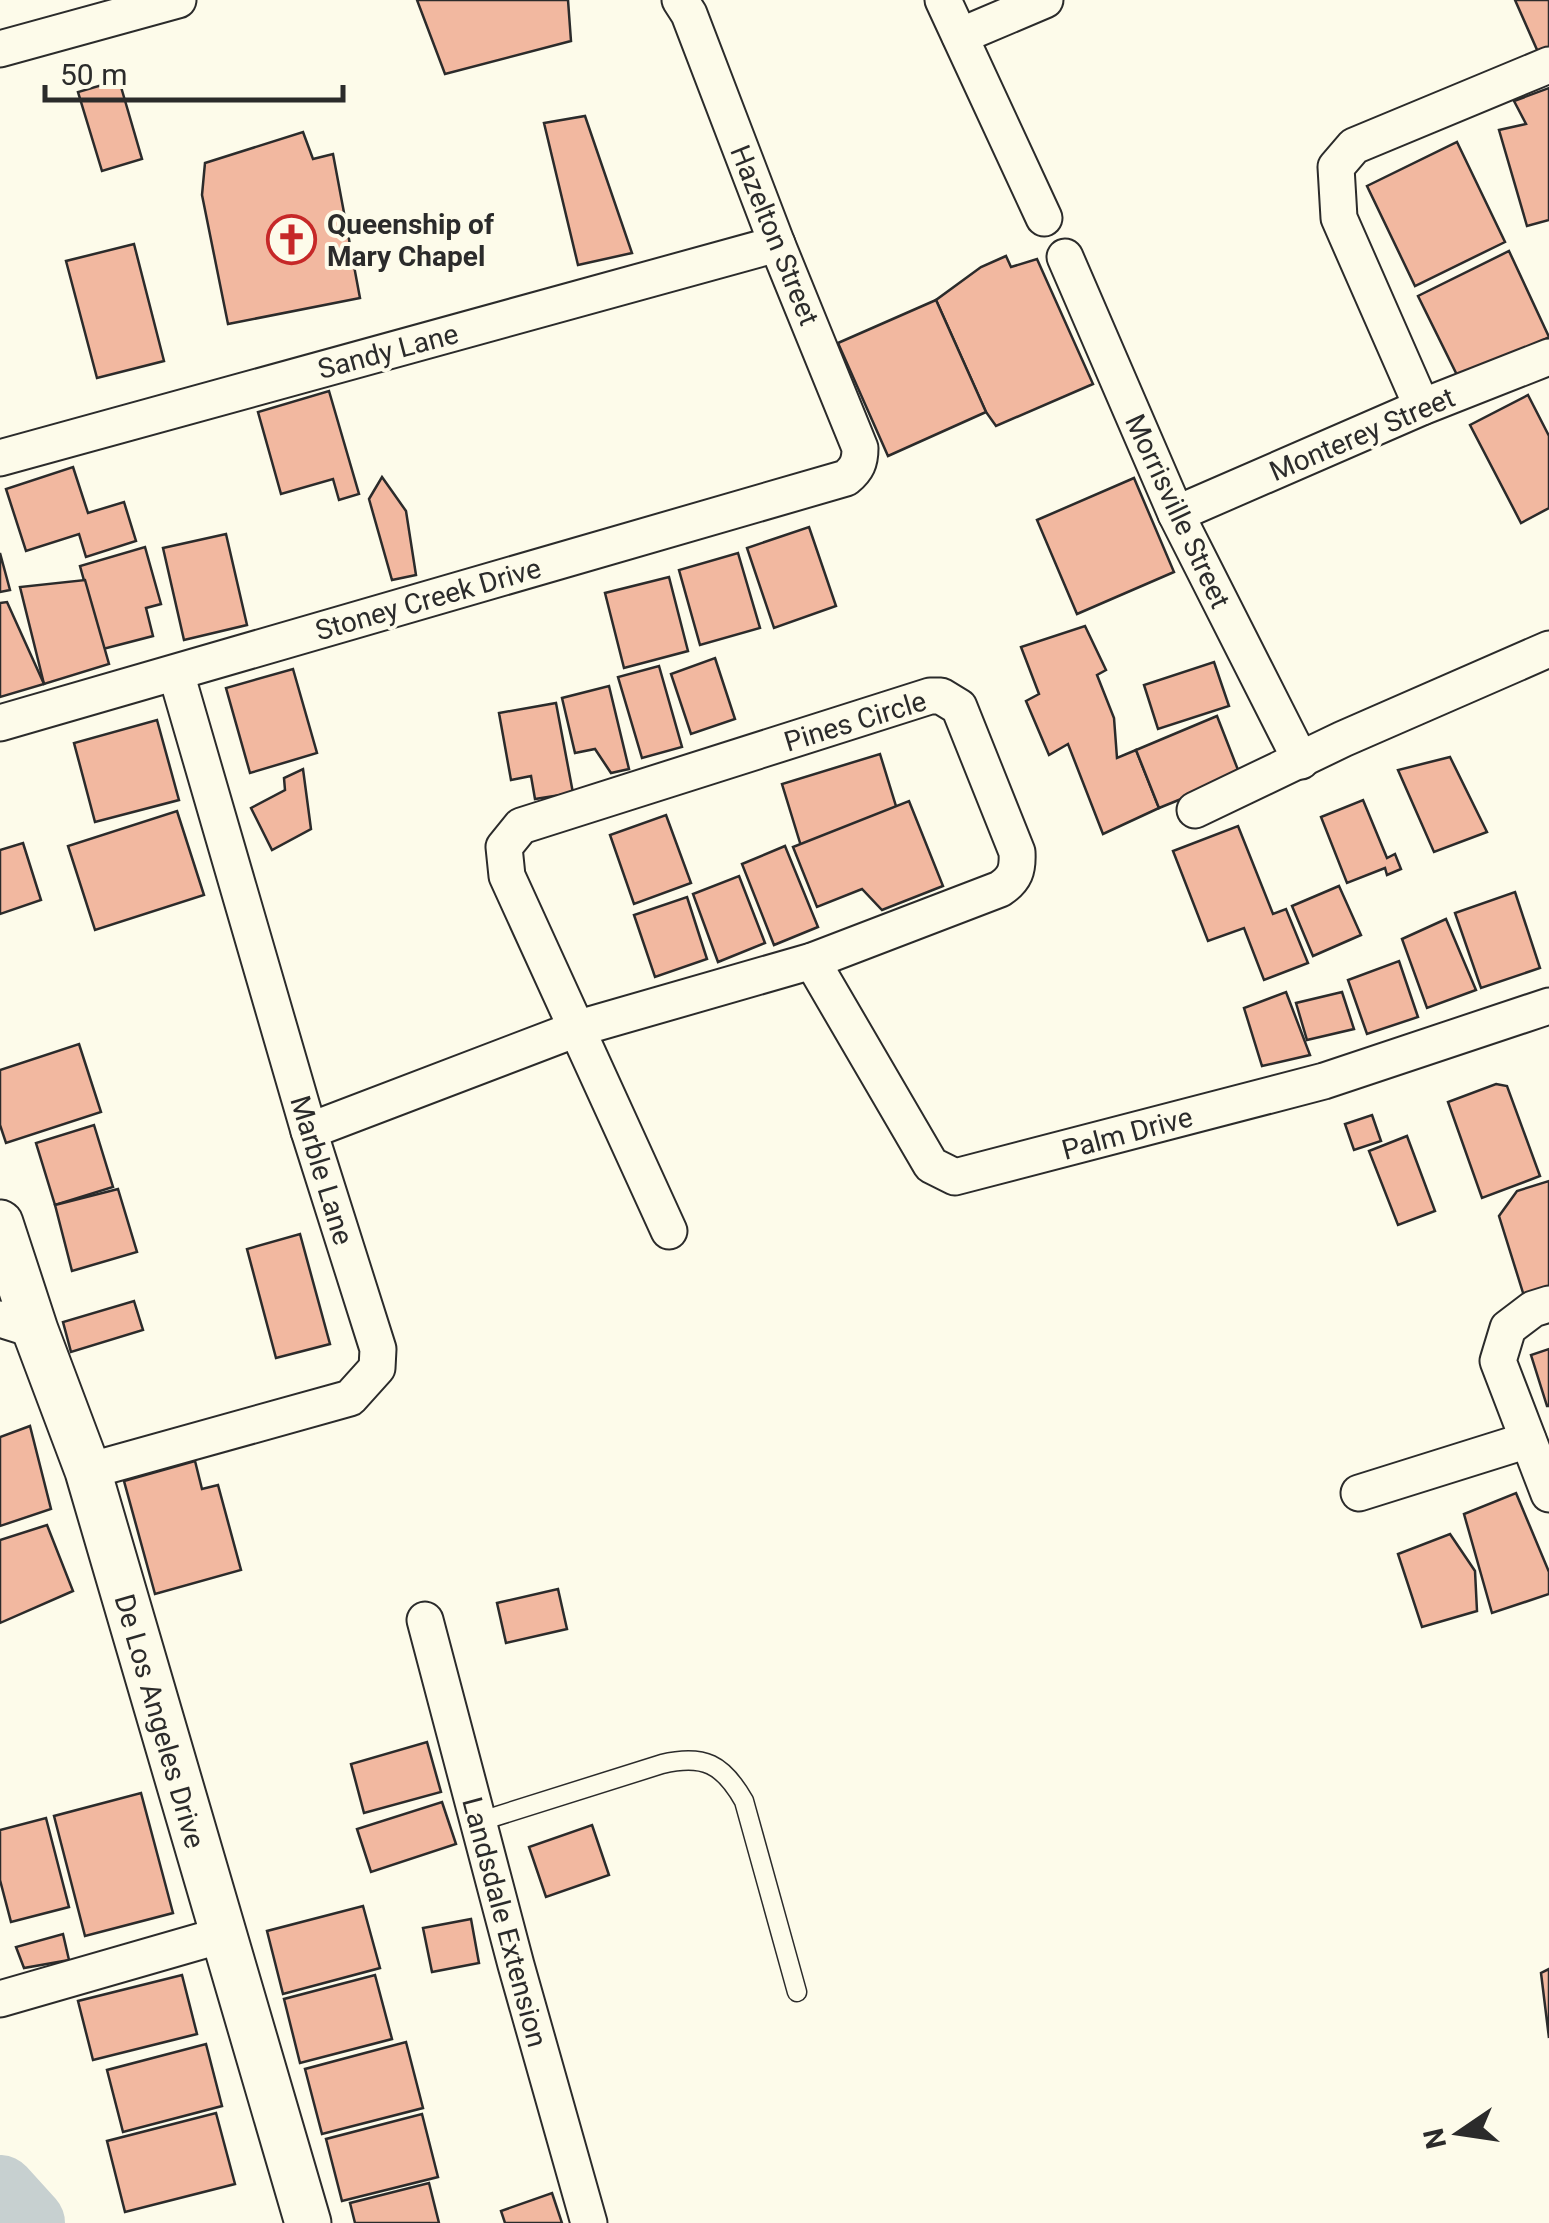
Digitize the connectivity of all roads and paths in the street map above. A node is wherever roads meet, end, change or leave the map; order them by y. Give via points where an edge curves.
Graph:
1 (178, 0) edge
2 (680, 0) edge
3 (943, 0) edge
4 (1045, 0) edge
5 (960, 36) junction
6 (0, 50) edge
7 (1549, 65) edge
8 (1044, 218) dead end
9 (776, 244) junction
10 (1065, 257) dead end
11 (1549, 357) edge
12 (1422, 407) junction
13 (0, 458) edge
14 (855, 471) joint
15 (1176, 514) junction
16 (1549, 649) edge
17 (176, 673) junction
18 (0, 723) edge
19 (1301, 761) junction
20 (1195, 810) dead end
21 (812, 961) junction
22 (1549, 1006) edge
23 (578, 1028) junction
24 (309, 1131) junction
25 (0, 1223) edge
26 (669, 1231) dead end
27 (1549, 1304) edge
28 (18, 1324) edge
29 (1528, 1440) junction
30 (88, 1471) junction
31 (1359, 1493) dead end
32 (1549, 1494) edge
33 (425, 1620) dead end
34 (478, 1822) junction
35 (222, 1935) junction
36 (797, 1992) dead end
37 (0, 2000) edge
38 (308, 2223) edge
39 (589, 2223) edge

1 - 6 street
2 - 9 street, Hazelton Street
3 - 5 street
4 - 5 street
5 - 8 street
7 - 12 street via 1354,146 1336,167 1339,218
9 - 13 street, Sandy Lane
9 - 14 street, Hazelton Street via 860,448
10 - 15 street, Morrisville Street
11 - 12 street, Monterey Street
12 - 15 street, Monterey Street
14 - 17 street, Stoney Creek Drive
15 - 19 street, Morrisville Street
16 - 19 street
17 - 18 street, Stoney Creek Drive
17 - 24 street, Marble Lane
19 - 20 street
21 - 22 street, Palm Drive via 931,1165 955,1177 1324,1081
21 - 23 street, Pines Circle
21 - 23 street, Pines Circle via 1012,881 1016,852 951,700 930,696 521,826 504,847 507,876
23 - 24 street, Pines Circle
23 - 26 street, Pines Circle
24 - 30 street, Marble Lane via 378,1349 377,1368 350,1398
25 - 28 street, De Los Angeles Drive
27 - 29 street via 1508,1328 1498,1361
28 - 30 street, De Los Angeles Drive
29 - 31 street
29 - 32 street
30 - 35 street, De Los Angeles Drive
33 - 34 street, Landsdale Extension
34 - 36 lane via 662,1764 688,1758 714,1766 731,1778 744,1802
34 - 39 street, Landsdale Extension
35 - 37 street
35 - 38 street, De Los Angeles Drive

